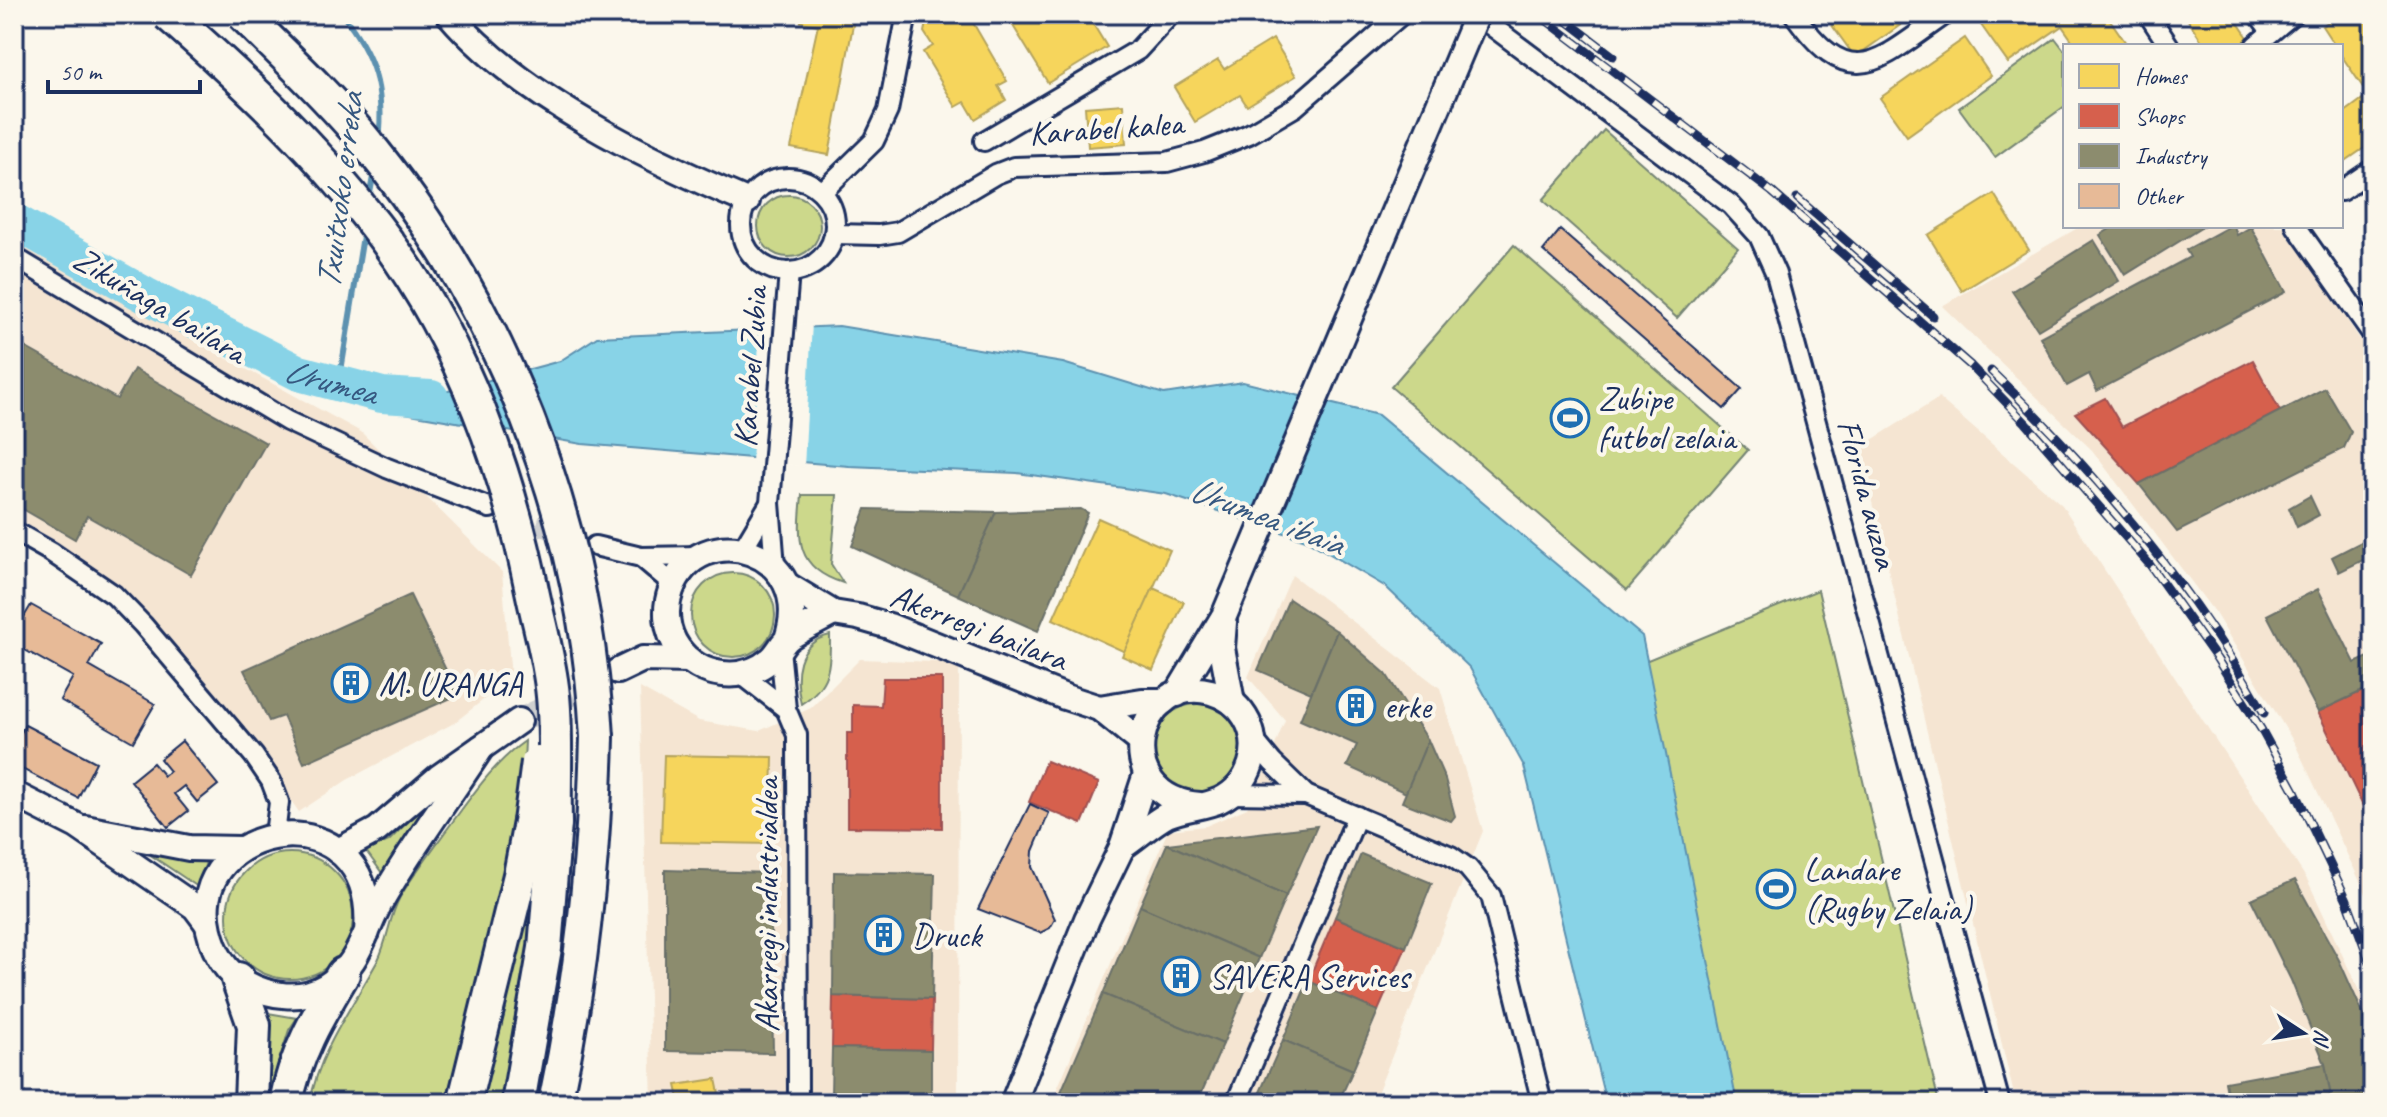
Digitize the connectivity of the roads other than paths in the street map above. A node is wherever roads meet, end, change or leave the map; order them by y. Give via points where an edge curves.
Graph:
1 (168, 14) edge
2 (243, 14) edge
3 (449, 14) edge
4 (907, 14) edge
5 (1171, 14) edge
6 (1402, 14) edge
7 (1794, 14) edge
8 (1946, 14) edge
9 (2148, 14) edge
10 (2258, 14) edge
11 (2293, 14) edge
12 (1483, 19) edge
13 (2271, 31) junction
14 (2168, 44) edge
15 (2257, 44) edge
16 (984, 141) dead end
17 (2373, 169) edge
18 (2343, 190) edge
19 (822, 192) junction
20 (747, 201) junction
21 (2297, 228) edge
22 (834, 234) junction
23 (14, 257) edge
24 (789, 272) junction
25 (2373, 335) edge
26 (770, 503) junction
27 (490, 508) tunnel mouth
28 (14, 531) edge
29 (595, 546) tunnel mouth
30 (742, 550) junction
31 (700, 556) junction
32 (641, 557) junction
33 (781, 576) junction
34 (672, 587) junction
35 (833, 613) junction
36 (1224, 616) junction
37 (667, 618) junction
38 (784, 644) junction
39 (643, 659) junction
40 (689, 660) junction
41 (618, 671) tunnel mouth
42 (741, 674) junction
43 (1170, 698) junction
44 (1232, 702) junction
45 (1099, 708) junction
46 (786, 709) junction
47 (519, 721) tunnel mouth
48 (1253, 739) junction
49 (1140, 741) junction
50 (481, 748) junction
51 (1146, 774) junction
52 (14, 794) edge
53 (1231, 794) junction
54 (1306, 795) junction
55 (1200, 805) junction
56 (1357, 816) junction
57 (542, 822) junction
58 (77, 826) junction
59 (275, 835) junction
60 (1122, 847) junction
61 (241, 849) junction
62 (338, 851) junction
63 (207, 923) junction
64 (367, 932) junction
65 (579, 970) junction
66 (343, 974) junction
67 (238, 979) junction
68 (251, 1103) edge
69 (286, 1103) edge
70 (464, 1103) edge
71 (518, 1103) edge
72 (555, 1103) edge
73 (569, 1103) edge
74 (798, 1103) edge
75 (1013, 1103) edge
76 (1236, 1103) edge
77 (1542, 1103) edge
78 (2000, 1103) edge

1 - 57 highway, bridge via 272,107 321,160 386,241 434,316 471,390 526,560
2 - 65 highway, bridge via 332,103 394,179 444,253 503,361 538,442 592,663 597,737
3 - 20 main road via 498,62 599,130
4 - 19 street via 888,111 874,141
5 - 16 street via 1138,50
6 - 22 street, Karabel kalea via 1295,107 1238,139 1167,162 1014,167 898,232
7 - 8 street via 1834,58 1851,65 1879,60
9 - 14 street
10 - 13 street
11 - 13 street
12 - 36 main road, bridge
12 - 78 street, Florida auzoa via 1731,205 1759,236 1776,274
13 - 15 street
17 - 18 street
19 - 20 street via 801,180 776,179
19 - 22 street via 833,212
20 - 24 street via 744,243 762,264
21 - 25 street
22 - 24 street via 818,261
23 - 27 street, Zikuñaga bailara via 287,421
24 - 26 street, Karabel Zubia
26 - 30 street
26 - 33 street
28 - 59 street via 114,595 150,634 271,781 279,802
29 - 32 street
30 - 31 main road
30 - 33 main road via 760,556
31 - 32 street
31 - 34 main road
32 - 34 street
33 - 35 main road, Akerregi bailara
33 - 38 main road via 793,611
34 - 37 main road
35 - 38 main road
35 - 45 main road, Akerregi bailara via 889,626
36 - 43 main road
36 - 44 main road via 1222,648
37 - 39 main road
37 - 40 main road via 674,641
38 - 42 main road via 759,668
38 - 46 street, Akarregi industrialdea
39 - 40 main road
39 - 41 main road
40 - 42 main road via 713,673
42 - 46 street
43 - 44 main road via 1205,691
43 - 45 main road
43 - 49 main road via 1152,712
44 - 48 main road
45 - 49 main road
46 - 74 street, Akarregi industrialdea via 797,735
47 - 50 main road
48 - 53 main road via 1249,770
48 - 54 street
49 - 51 main road
50 - 62 main road via 377,830
50 - 64 main road via 381,901
51 - 55 main road via 1169,798
51 - 60 main road
52 - 58 main road
53 - 54 street
53 - 55 main road
54 - 56 street
55 - 60 main road via 1166,816
56 - 76 street
56 - 77 street via 1451,856 1491,896
57 - 70 highway via 520,875
57 - 71 highway via 545,948
58 - 61 main road via 189,848
58 - 63 main road via 195,907
59 - 61 main road
59 - 62 main road via 297,834
60 - 75 main road
61 - 63 main road via 214,882
62 - 64 main road via 364,888
63 - 67 main road via 218,954
64 - 66 main road
65 - 72 highway
65 - 73 highway via 585,1006
66 - 67 main road via 303,995 281,996
66 - 69 highway via 300,1052
67 - 68 highway via 254,1025

